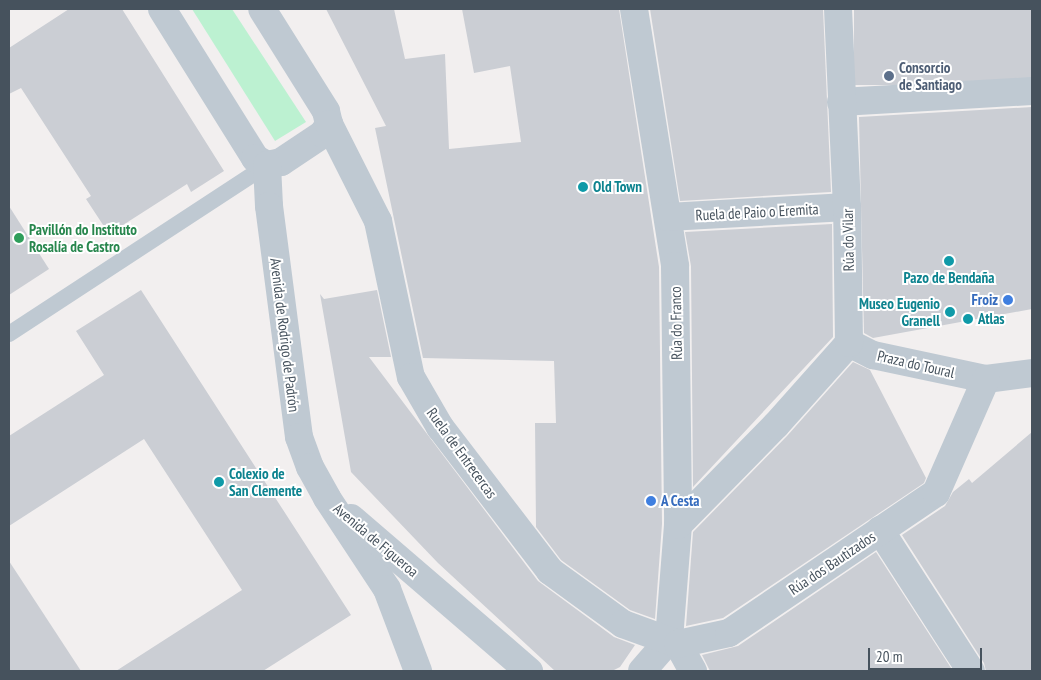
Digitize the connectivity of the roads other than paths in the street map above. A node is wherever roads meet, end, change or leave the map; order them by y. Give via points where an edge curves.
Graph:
1 (162, 9) edge
2 (262, 9) edge
3 (634, 9) edge
4 (838, 9) edge
5 (1032, 91) edge
6 (841, 102) junction
7 (329, 124) junction
8 (267, 165) junction
9 (848, 207) junction
10 (668, 217) junction
11 (9, 334) edge
12 (849, 342) junction
13 (1032, 373) edge
14 (986, 379) junction
15 (327, 498) junction
16 (678, 525) junction
17 (880, 530) junction
18 (729, 633) junction
19 (673, 642) junction
20 (418, 671) edge
21 (529, 671) edge
22 (642, 671) edge
23 (694, 671) edge
24 (971, 671) edge

1 - 8 street via 255,158
2 - 7 street via 326,111
3 - 10 street, Rúa do Franco
4 - 6 street, Rúa do Vilar
5 - 6 street
6 - 9 street, Rúa do Vilar
7 - 8 street via 323,134 282,162
7 - 19 street, Ruela de Entrecercas via 378,221 411,377 440,427 550,571 623,624
8 - 11 lane
8 - 15 street, Avenida de Rodrigo de Padrón via 269,206 299,437
9 - 10 street, Ruela de Paio o Eremita
9 - 12 street, Rúa do Vilar
10 - 16 street, Rúa do Franco via 675,266
12 - 14 street, Praza do Toural via 874,355
12 - 16 street via 776,425
13 - 14 street, Praza do Toural
14 - 17 street, Rúa dos Bautizados via 936,493
15 - 20 street, Avenida de Figueroa via 387,589
15 - 21 street, Avenida de Figueroa
16 - 19 street, Rúa do Franco
17 - 18 street, Rúa dos Bautizados
17 - 24 street
18 - 19 street, Rúa dos Bautizados
18 - 23 street, Rúa dos Bautizados
19 - 22 street
19 - 23 street

